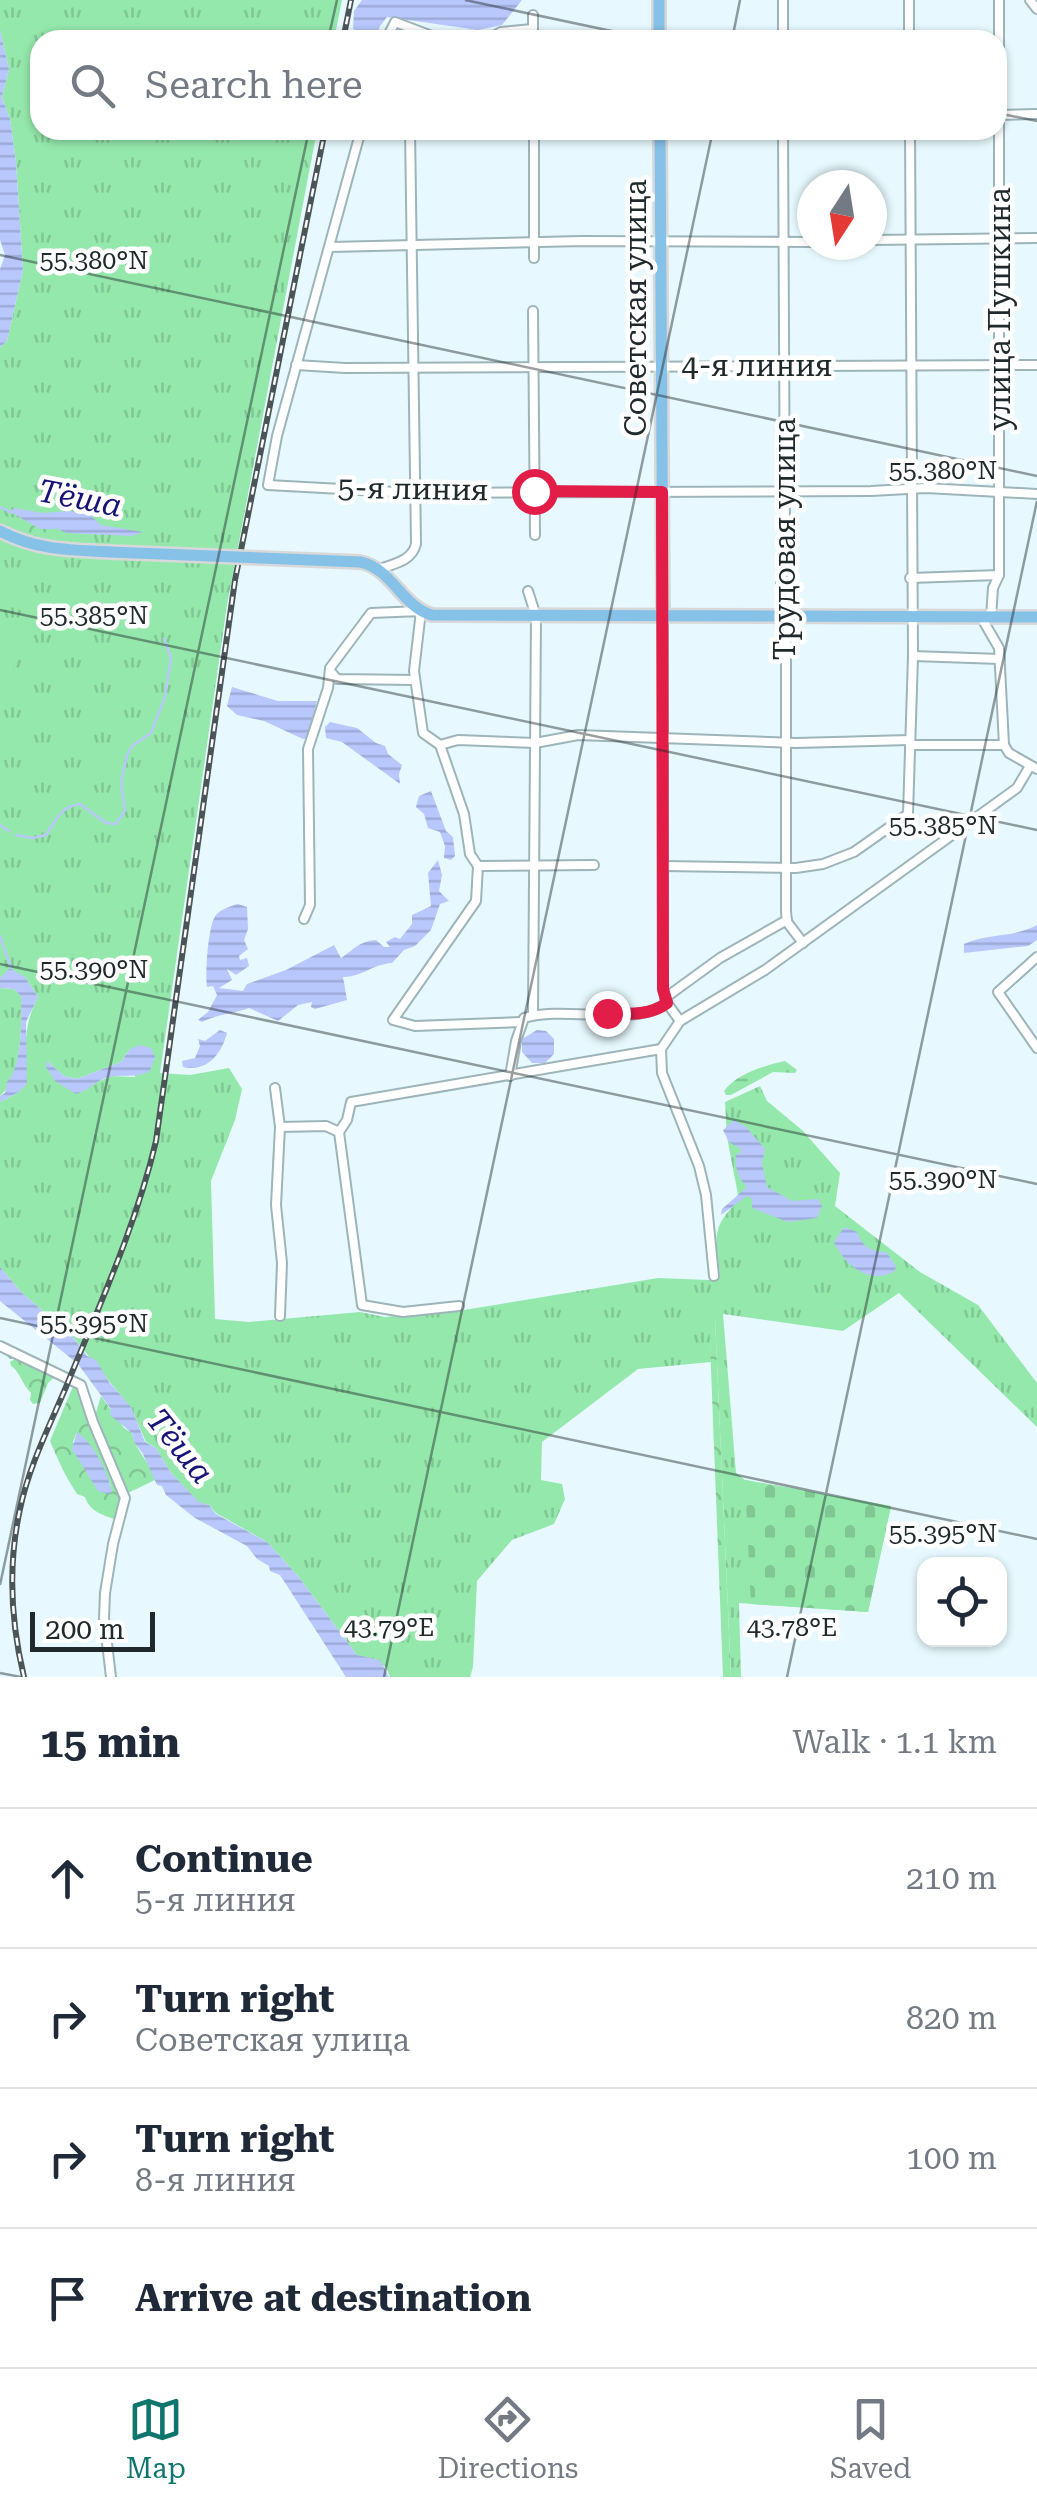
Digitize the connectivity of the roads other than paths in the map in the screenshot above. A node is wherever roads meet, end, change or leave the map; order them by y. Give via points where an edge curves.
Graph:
1 (658, 0) edge
2 (783, 0) edge
3 (909, 0) edge
4 (999, 0) edge
5 (1030, 0) edge
6 (1037, 10) edge
7 (533, 14) dead end
8 (533, 29) joint
9 (391, 30) edge
10 (416, 30) edge
11 (522, 30) edge
12 (659, 30) edge
13 (783, 30) edge
14 (910, 30) edge
15 (999, 30) edge
16 (1037, 114) edge
17 (1007, 115) edge
18 (358, 140) edge
19 (410, 140) edge
20 (534, 140) edge
21 (660, 140) edge
22 (784, 140) edge
23 (910, 140) edge
24 (998, 140) edge
25 (1037, 238) edge
26 (910, 239) junction
27 (999, 239) junction
28 (887, 240) edge
29 (784, 241) junction
30 (797, 241) edge
31 (533, 243) junction
32 (660, 243) junction
33 (411, 244) junction
34 (330, 247) junction
35 (534, 258) dead end
36 (533, 312) dead end
37 (296, 365) junction
38 (1000, 365) junction
39 (785, 366) junction
40 (910, 366) junction
41 (1037, 366) edge
42 (413, 367) junction
43 (534, 367) junction
44 (661, 367) junction
45 (911, 488) junction
46 (785, 490) junction
47 (534, 491) junction
48 (416, 492) junction
49 (662, 492) junction
50 (1000, 493) junction
51 (1037, 494) edge
52 (0, 532) edge
53 (535, 535) dead end
54 (379, 569) junction
55 (999, 575) junction
56 (910, 578) junction
57 (528, 591) dead end
58 (421, 611) junction
59 (536, 616) junction
60 (986, 616) junction
61 (786, 617) junction
62 (912, 617) junction
63 (1037, 617) edge
64 (663, 618) junction
65 (913, 656) junction
66 (1000, 659) junction
67 (330, 671) junction
68 (415, 680) junction
69 (662, 740) junction
70 (784, 742) junction
71 (910, 742) junction
72 (535, 744) junction
73 (440, 745) junction
74 (1004, 745) junction
75 (1033, 768) edge
76 (534, 864) junction
77 (594, 865) dead end
78 (478, 866) junction
79 (663, 866) junction
80 (785, 868) junction
81 (304, 919) dead end
82 (787, 920) junction
83 (804, 943) junction
84 (1037, 957) edge
85 (666, 1001) junction
86 (533, 1016) junction
87 (680, 1021) junction
88 (521, 1022) junction
89 (1037, 1048) edge
90 (661, 1049) junction
91 (513, 1053) junction
92 (528, 1073) junction
93 (510, 1076) junction
94 (276, 1088) dead end
95 (280, 1127) junction
96 (339, 1132) junction
97 (714, 1276) dead end
98 (460, 1306) dead end
99 (280, 1316) dead end
100 (0, 1346) edge
101 (111, 1677) edge

1 - 12 main road
2 - 13 street
3 - 14 street
4 - 15 street, улица Пушкина
5 - 6 street
7 - 8 street
8 - 11 street
9 - 10 street via 395,22
16 - 17 street
18 - 34 street
19 - 33 street
20 - 31 street
21 - 32 main road, Советская улица
22 - 29 street, Трудовая улица
23 - 26 street
24 - 27 street, улица Пушкина
25 - 27 street
26 - 27 street
26 - 28 street
26 - 40 street
27 - 38 street, улица Пушкина
29 - 30 street
29 - 32 street
29 - 39 street, Трудовая улица
31 - 32 street
31 - 33 street
31 - 35 street
32 - 44 main road, Советская улица
33 - 34 street
33 - 42 street
34 - 37 street
36 - 43 street
37 - 42 street, 4-я линия
37 - 48 street, 5-я линия via 268,485
38 - 40 street, 4-я линия
38 - 41 street, 4-я линия
38 - 50 street, улица Пушкина
39 - 40 street, 4-я линия
39 - 44 street, 4-я линия
39 - 46 street, Трудовая улица
40 - 45 street
42 - 43 street, 4-я линия
42 - 48 street
43 - 44 street, 4-я линия
43 - 47 street
44 - 49 main road, Советская улица
45 - 46 street, 5-я линия
45 - 50 street, 5-я линия
45 - 56 street
46 - 49 street, 5-я линия
46 - 61 street, Трудовая улица
47 - 48 street, 5-я линия
47 - 49 street, 5-я линия
47 - 53 street
48 - 54 street via 415,550
49 - 64 main road, Советская улица
50 - 51 street, 5-я линия
50 - 55 street, улица Пушкина
52 - 54 main road, bridge via 48,549 360,562
54 - 58 main road
55 - 56 street
55 - 60 street, улица Пушкина
56 - 62 street
57 - 59 street
58 - 59 main road
58 - 67 street via 372,613
58 - 68 street
59 - 64 main road
59 - 72 street
60 - 62 main road
60 - 63 main road
60 - 66 street
61 - 62 main road
61 - 64 main road
61 - 70 street, Трудовая улица
62 - 65 street
64 - 69 street, Советская улица
65 - 66 street
65 - 71 street
66 - 74 street
67 - 68 street via 337,679
67 - 81 street via 308,749 310,905
68 - 73 street via 423,733
69 - 70 street
69 - 72 street via 578,735
69 - 79 street, Советская улица
70 - 71 street
70 - 80 street, Трудовая улица
71 - 74 street
71 - 80 street via 906,817 843,858
72 - 73 street
72 - 76 street
73 - 78 street
74 - 75 street
75 - 83 street via 1018,788
76 - 77 street
76 - 78 street
76 - 86 street
78 - 88 street via 476,902 393,1020 415,1026
79 - 80 street
79 - 85 street, Советская улица
80 - 82 street, Трудовая улица
82 - 83 street
82 - 85 street via 720,958
83 - 87 street
84 - 89 street via 998,992
85 - 86 street via 639,1013
85 - 87 street
86 - 88 street
87 - 90 street
88 - 91 street
90 - 92 street
90 - 97 street via 662,1073 706,1195
91 - 92 street
91 - 93 street
92 - 93 street
93 - 96 street via 351,1102
94 - 95 street
95 - 96 street
95 - 99 street
96 - 98 street via 362,1305 403,1312
100 - 101 street via 81,1385 125,1498 104,1618

